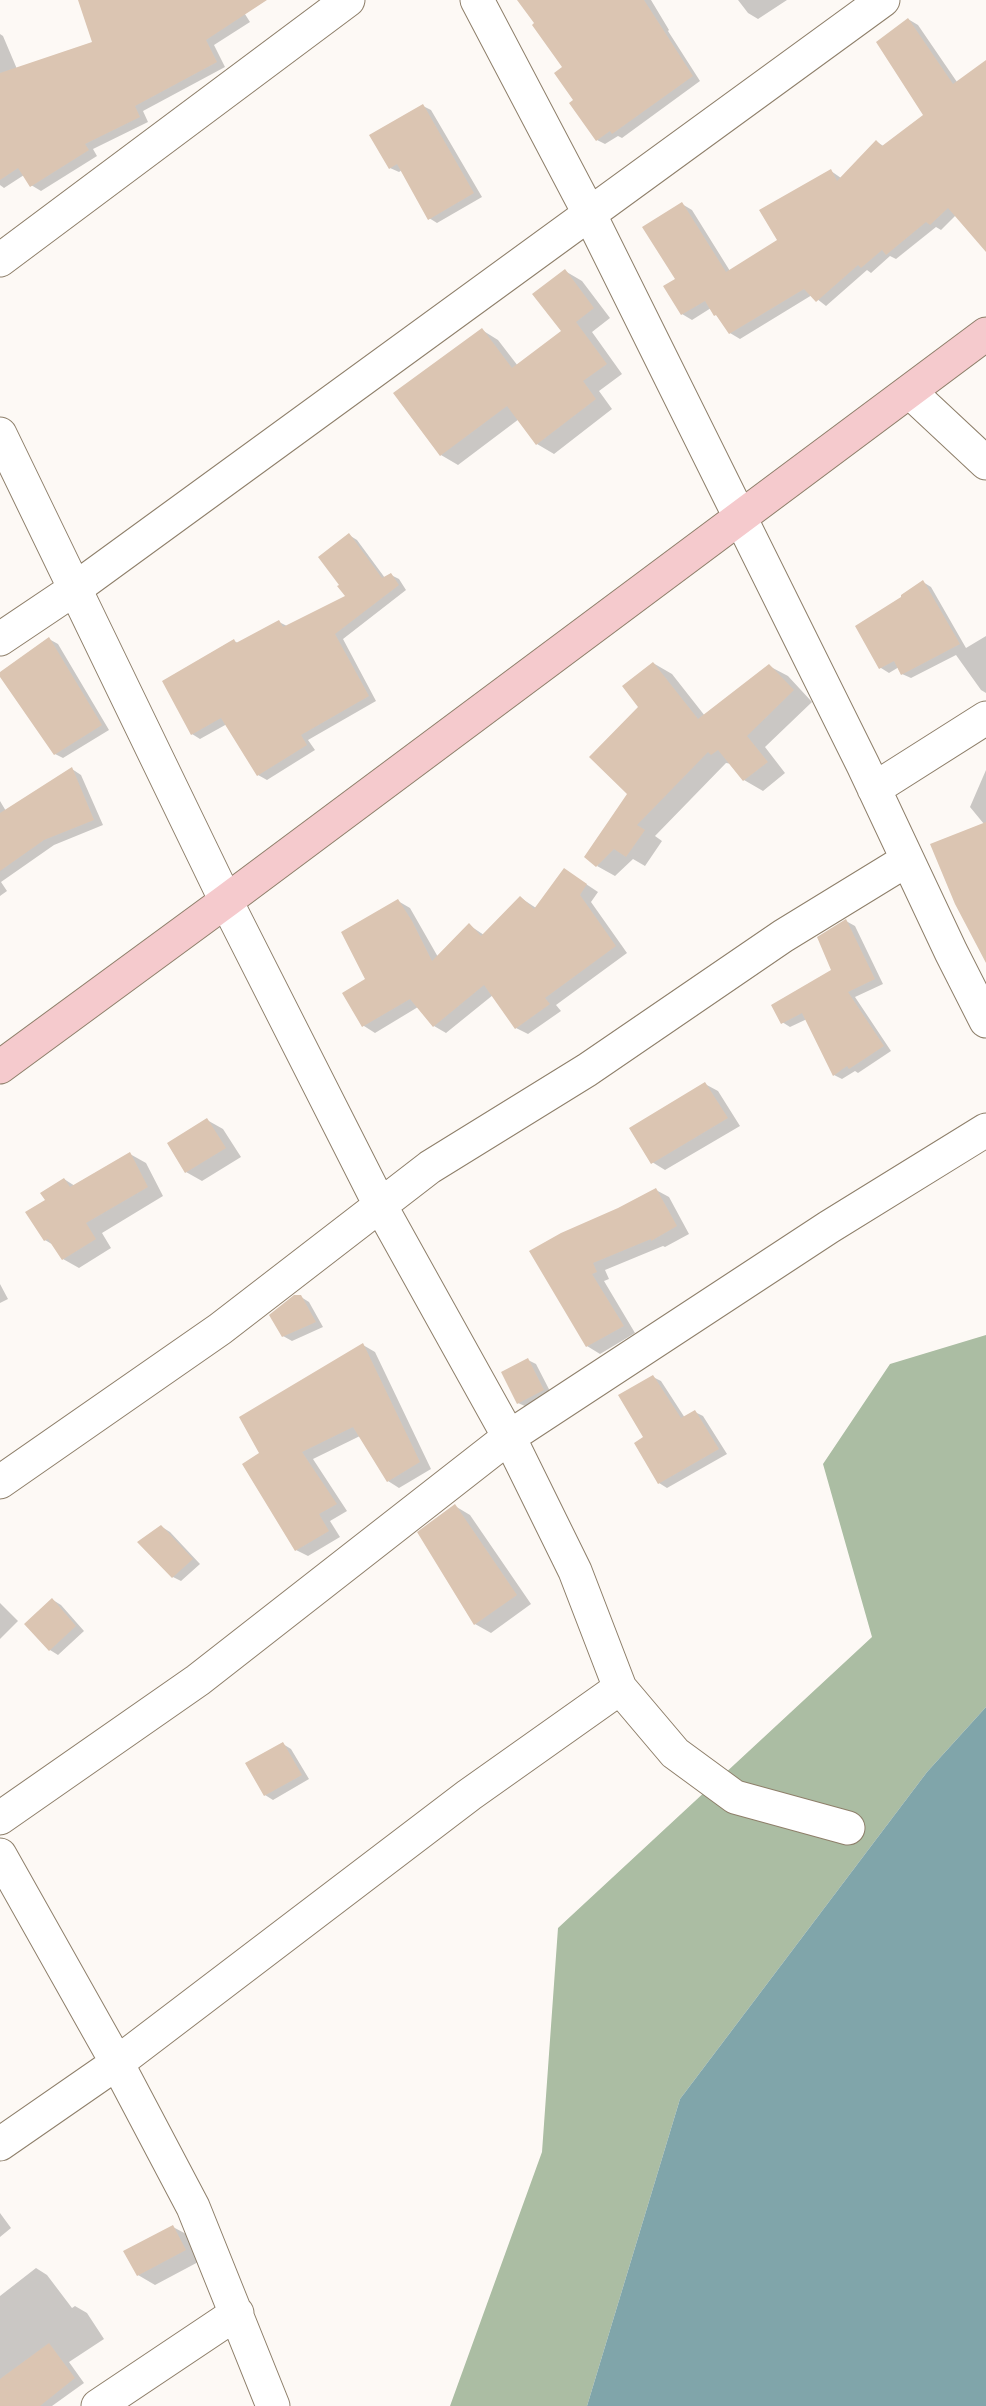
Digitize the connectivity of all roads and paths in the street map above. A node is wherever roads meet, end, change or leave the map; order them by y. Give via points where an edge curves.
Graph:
1 (348, 0) edge
2 (477, 0) edge
3 (883, 0) edge
4 (589, 213) junction
5 (0, 260) edge
6 (986, 334) edge
7 (910, 392) junction
8 (0, 434) edge
9 (986, 463) edge
10 (740, 518) junction
11 (76, 588) junction
12 (0, 639) edge
13 (986, 718) edge
14 (874, 789) junction
15 (908, 860) junction
16 (226, 901) junction
17 (986, 1020) edge
18 (0, 1066) edge
19 (986, 1130) edge
20 (380, 1205) junction
21 (509, 1437) junction
22 (0, 1482) edge
23 (620, 1688) junction
24 (0, 1818) edge
25 (849, 1828) dead end
26 (0, 1855) edge
27 (117, 2063) junction
28 (0, 2144) edge
29 (237, 2313) junction
30 (98, 2406) edge
31 (273, 2406) edge

1 - 5 street
2 - 4 street
3 - 4 street
4 - 10 street
4 - 11 street
6 - 7 main road
7 - 9 street
7 - 10 main road
8 - 11 street
10 - 14 street
10 - 16 main road
11 - 12 street
11 - 16 street
13 - 14 street
14 - 15 street
15 - 17 street
15 - 20 street via 783,936 587,1070 430,1167
16 - 18 main road
16 - 20 street
19 - 21 street via 829,1227
20 - 21 street
20 - 22 street via 220,1329
21 - 23 street via 575,1571
21 - 24 street via 198,1680
23 - 25 street via 675,1753 735,1797
23 - 27 street via 469,1795
26 - 27 street
27 - 28 street
27 - 29 street via 193,2206
29 - 30 street
29 - 31 street

